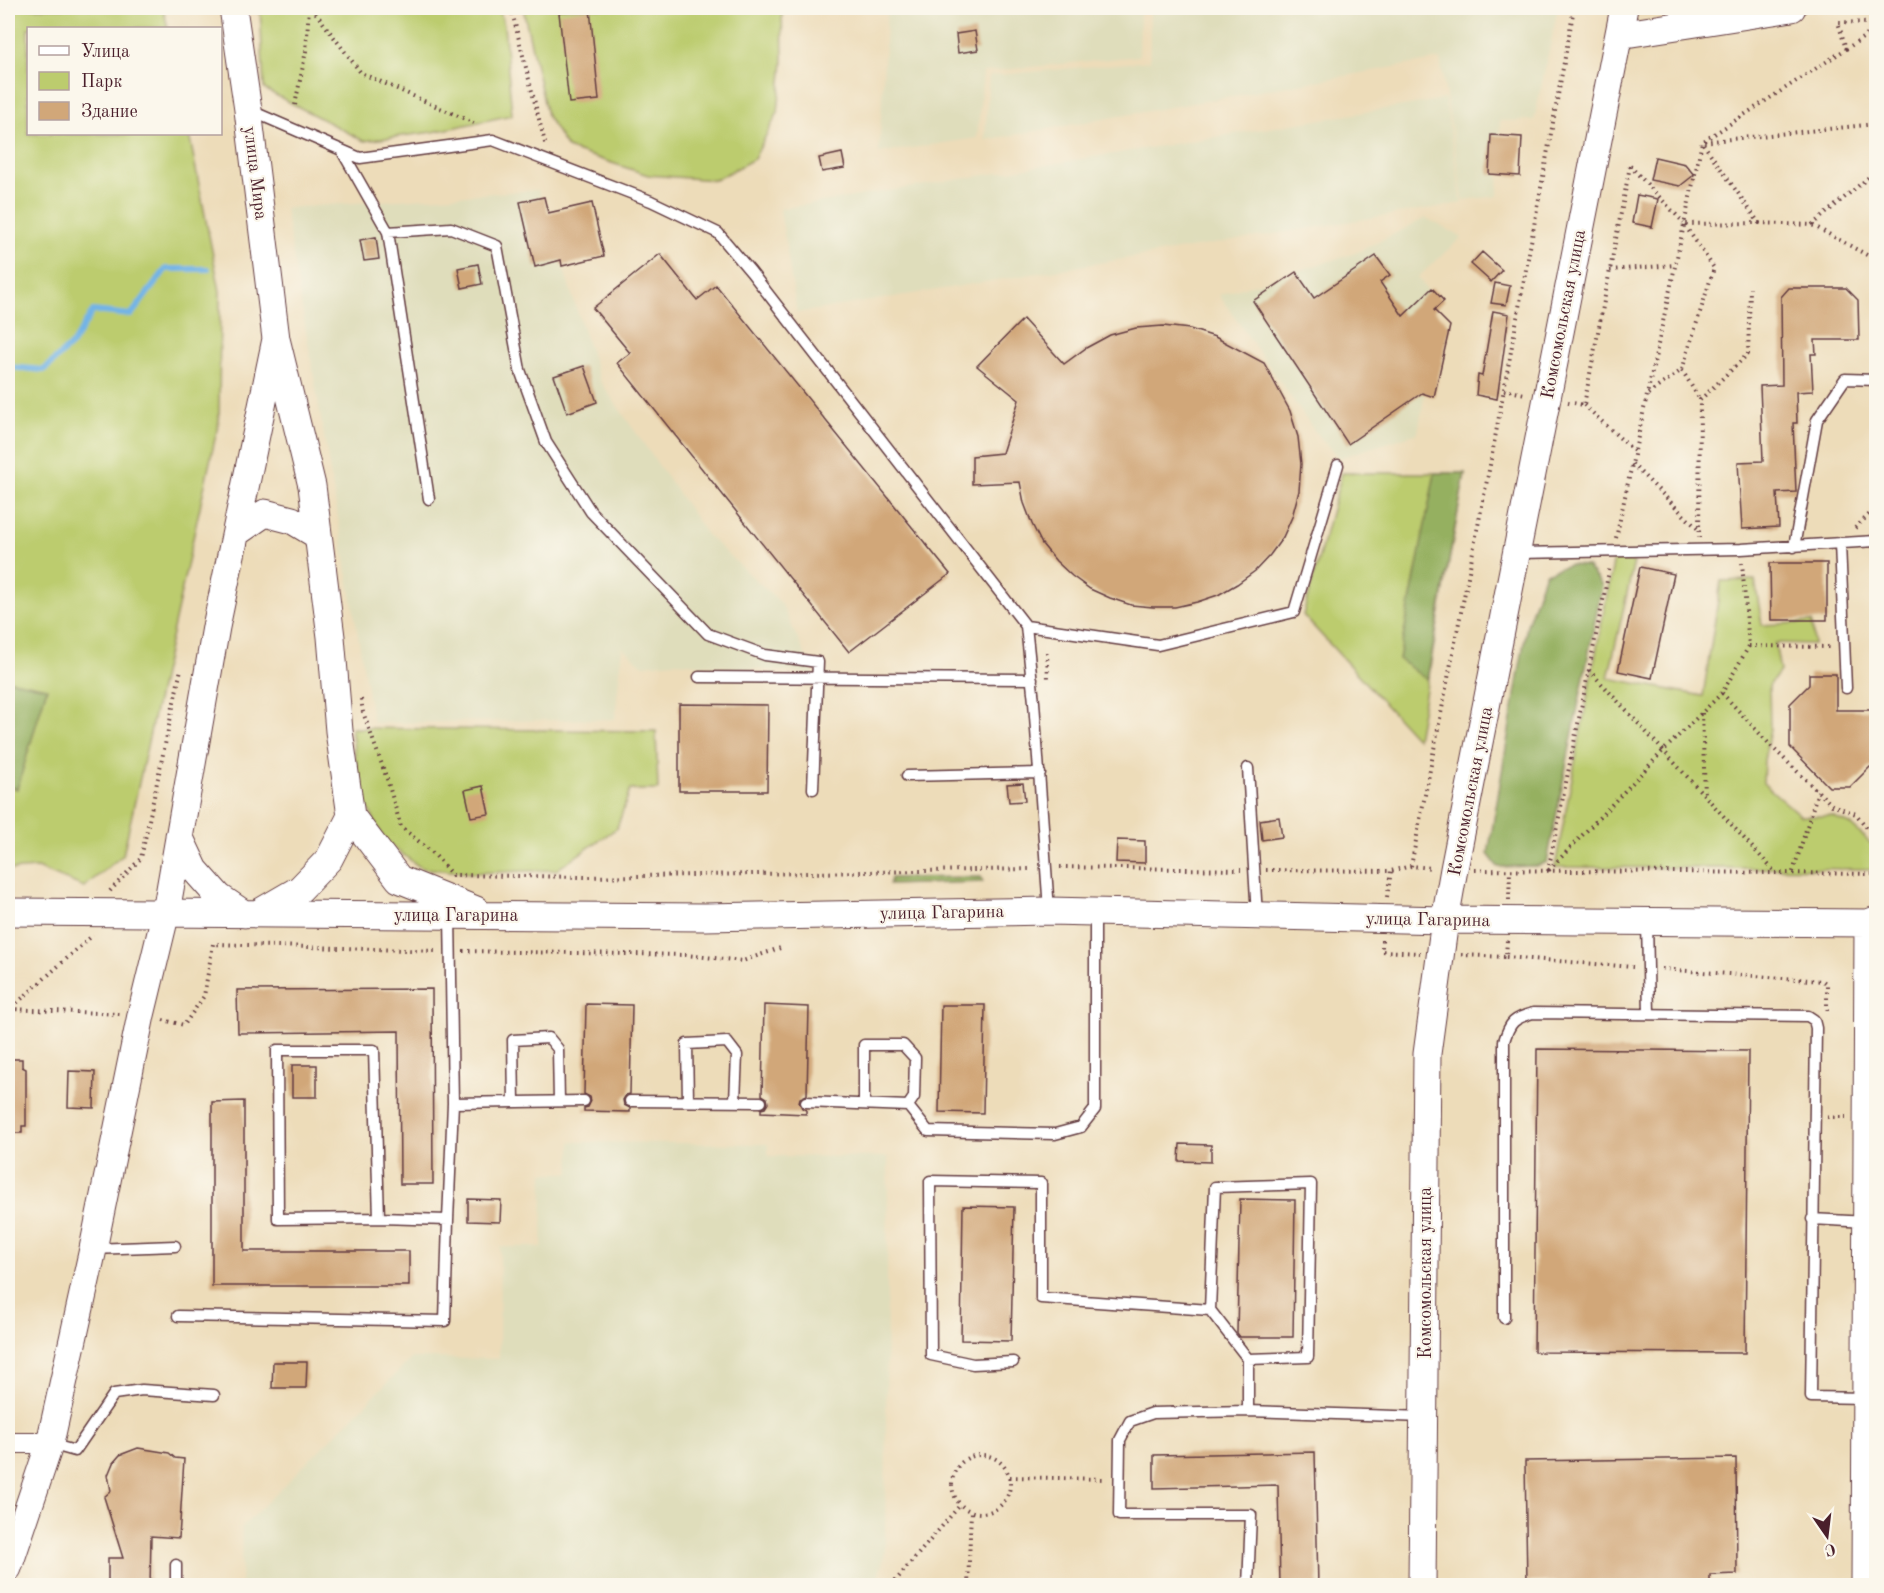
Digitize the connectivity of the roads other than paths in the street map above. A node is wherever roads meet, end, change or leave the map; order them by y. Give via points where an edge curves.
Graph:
1 (233, 8) edge
2 (1624, 8) edge
3 (1792, 8) edge
4 (1619, 34) junction
5 (248, 110) junction
6 (342, 151) junction
7 (388, 232) junction
8 (276, 339) junction
9 (1876, 380) edge
10 (1338, 465) dead end
11 (429, 500) dead end
12 (236, 533) junction
13 (317, 535) junction
14 (1876, 541) edge
15 (1840, 543) junction
16 (1794, 547) junction
17 (1517, 553) junction
18 (1026, 626) junction
19 (699, 676) dead end
20 (819, 678) junction
21 (1032, 679) junction
22 (1846, 688) dead end
23 (1248, 768) dead end
24 (1040, 773) junction
25 (908, 776) dead end
26 (813, 789) dead end
27 (351, 816) junction
28 (179, 836) junction
29 (1050, 911) junction
30 (8, 912) edge
31 (166, 912) junction
32 (1095, 912) junction
33 (250, 914) junction
34 (486, 914) junction
35 (450, 915) junction
36 (1257, 917) junction
37 (1445, 920) junction
38 (1647, 922) junction
39 (1873, 922) edge
40 (1648, 1014) junction
41 (688, 1100) junction
42 (559, 1101) junction
43 (584, 1101) dead end
44 (630, 1101) dead end
45 (735, 1101) junction
46 (514, 1102) junction
47 (761, 1102) dead end
48 (806, 1102) dead end
49 (453, 1103) junction
50 (864, 1104) junction
51 (908, 1106) junction
52 (379, 1218) junction
53 (1812, 1219) junction
54 (448, 1220) junction
55 (1872, 1222) edge
56 (175, 1246) dead end
57 (93, 1249) junction
58 (1210, 1310) junction
59 (178, 1316) dead end
60 (1504, 1318) dead end
61 (1248, 1359) junction
62 (1012, 1362) dead end
63 (214, 1395) dead end
64 (1866, 1398) junction
65 (1248, 1411) junction
66 (1424, 1417) junction
67 (8, 1443) edge
68 (50, 1443) junction
69 (176, 1564) dead end
70 (8, 1568) edge
71 (1869, 1575) edge
72 (176, 1586) edge
73 (1248, 1586) edge
74 (1422, 1586) edge

1 - 5 main road, улица Мира
2 - 4 main road, Комсомольская улица
3 - 4 main road
4 - 17 main road, Комсомольская улица
5 - 6 lane
5 - 8 main road, улица Мира
6 - 7 lane
6 - 18 lane via 360,158 493,140 651,201 718,233
7 - 11 lane
7 - 20 lane via 451,228 496,246 520,370 538,422 546,442 591,512 708,634 765,655 818,662
8 - 12 main road
8 - 13 main road via 312,486
9 - 16 lane via 1845,379 1817,420
10 - 18 lane via 1294,612 1158,645
12 - 13 main road via 265,513 292,520
12 - 28 main road
13 - 27 main road
14 - 15 lane
15 - 16 lane
15 - 22 lane
16 - 17 lane
17 - 37 main road, Комсомольская улица
18 - 21 lane
19 - 20 lane
20 - 21 lane
20 - 26 lane
21 - 24 lane
23 - 36 lane
24 - 25 lane
24 - 29 lane
27 - 33 main road via 329,860 300,889
27 - 34 main road via 399,879
28 - 31 main road
28 - 33 main road via 195,870 219,897
29 - 32 main road, улица Гагарина
29 - 34 main road, улица Гагарина via 705,916
30 - 31 main road, улица Гагарина
31 - 33 main road, улица Гагарина
31 - 57 main road
32 - 36 main road, улица Гагарина
32 - 51 lane via 1095,1108 1081,1127 1055,1134 928,1131
33 - 35 main road, улица Гагарина
34 - 35 main road, улица Гагарина
35 - 49 lane
36 - 37 main road, улица Гагарина
37 - 38 main road, улица Гагарина
37 - 66 main road, Комсомольская улица via 1427,1054
38 - 39 main road, улица Гагарина
38 - 40 lane
39 - 55 main road
40 - 53 lane via 1808,1016 1814,1020
40 - 60 lane via 1533,1013 1519,1017 1509,1026 1504,1041
41 - 44 lane
41 - 45 lane
41 - 45 lane via 687,1044 727,1042 737,1055
42 - 43 lane
42 - 46 lane
42 - 46 lane via 558,1049 549,1038 513,1040
45 - 47 lane
46 - 49 lane
48 - 50 lane
49 - 54 lane
50 - 51 lane
50 - 51 lane via 864,1045 903,1045 915,1058 914,1097
52 - 52 lane via 374,1050 277,1050 278,1219
52 - 54 lane
53 - 55 lane
53 - 64 lane via 1810,1397
54 - 59 lane via 445,1321
55 - 64 main road
56 - 57 lane
57 - 68 main road
58 - 61 lane
58 - 61 lane via 1215,1187 1311,1184 1308,1357
58 - 62 lane via 1041,1298 1041,1183 930,1181 931,1355 973,1364
61 - 65 lane
63 - 68 lane via 142,1390 114,1394 75,1451
64 - 71 main road
65 - 66 lane
65 - 73 lane via 1153,1413 1130,1421 1120,1440 1118,1479 1119,1515 1251,1515
66 - 74 main road, Комсомольская улица
67 - 68 street
68 - 70 main road
69 - 72 lane

